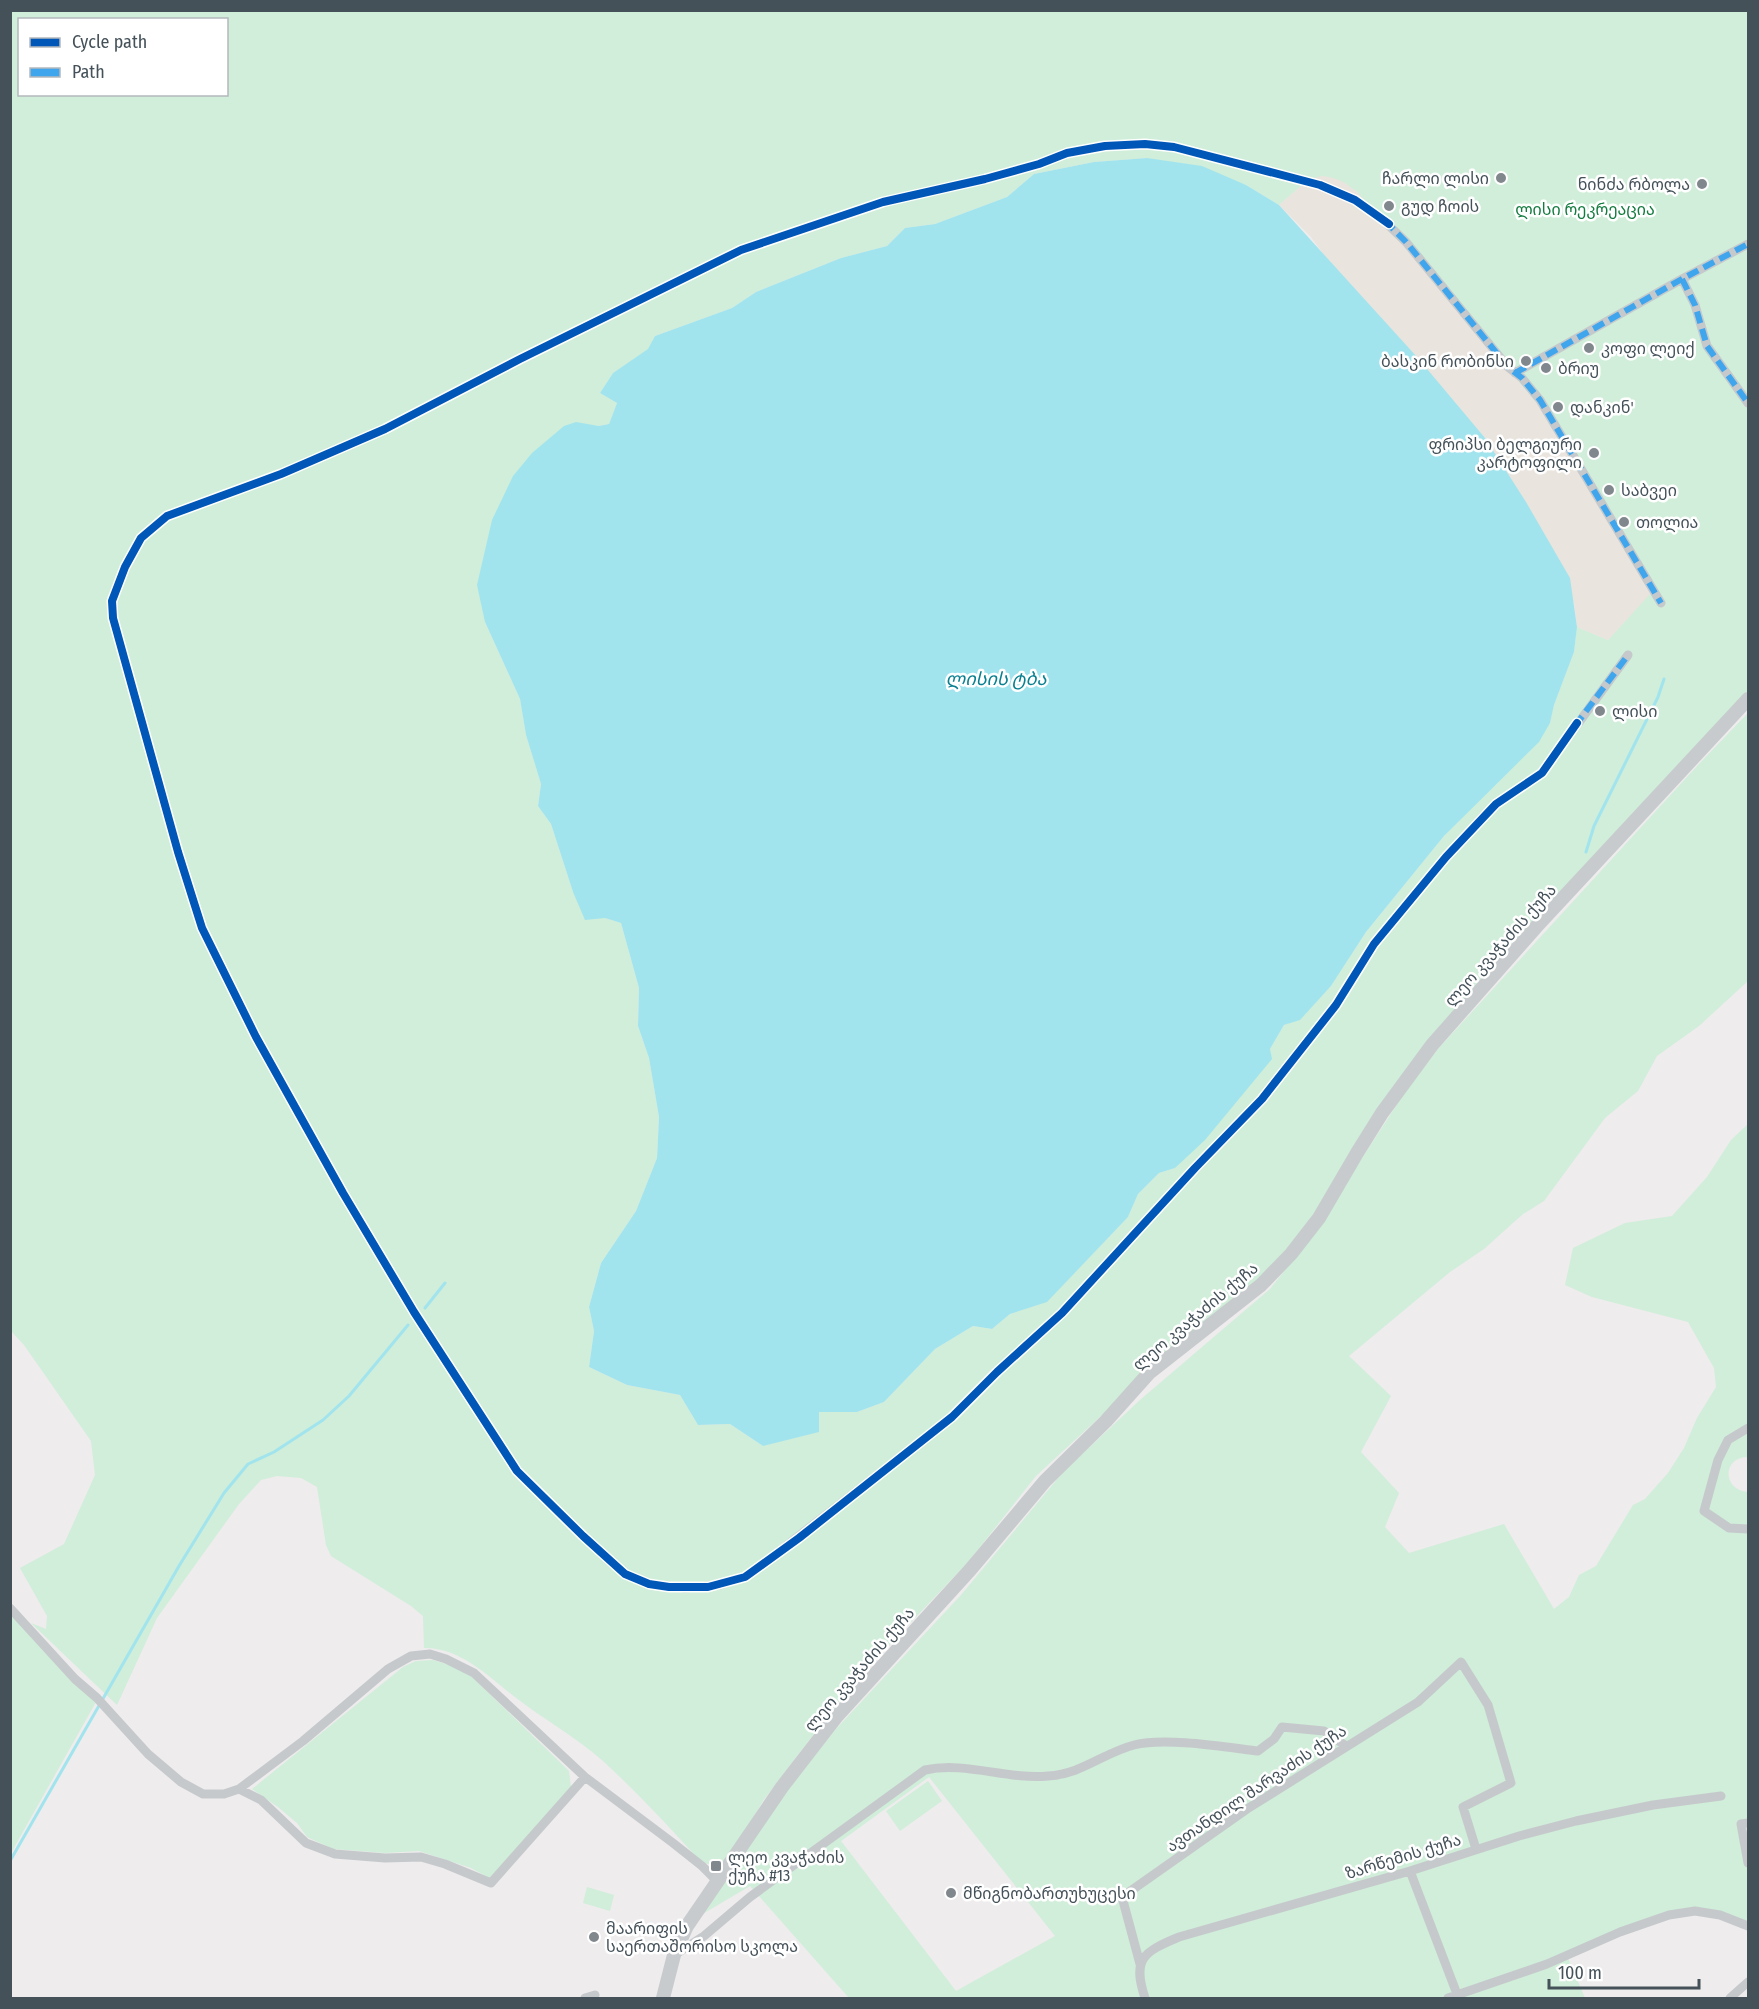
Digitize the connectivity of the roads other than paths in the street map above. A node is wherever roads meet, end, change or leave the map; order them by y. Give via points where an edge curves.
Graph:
1 (1749, 244) edge
2 (1682, 279) junction
3 (1515, 373) junction
4 (1749, 403) edge
5 (1661, 603) dead end
6 (1629, 655) dead end
7 (1749, 699) edge
8 (1749, 1428) edge
9 (1749, 1529) edge
10 (10, 1608) edge
11 (1346, 1746) junction
12 (585, 1777) junction
13 (239, 1789) junction
14 (1721, 1796) dead end
15 (1749, 1823) edge
16 (1476, 1849) junction
17 (1749, 1863) edge
18 (1410, 1871) junction
19 (718, 1882) junction
20 (1749, 1926) edge
21 (674, 1955) junction
22 (1140, 1964) junction
23 (1749, 1982) edge
24 (1453, 1996) edge
25 (663, 1998) edge
26 (1145, 1998) edge
27 (1730, 1998) edge

1 - 2 street
2 - 3 street
2 - 4 street via 1695,305 1707,346
3 - 5 street via 1548,411
3 - 6 street via 1406,242 1379,216 1320,185 1174,147 1145,144 1067,153 985,179 883,202 741,250 385,429 281,474 167,516 141,538 117,585 113,618 202,928 256,1037 343,1193 517,1472 625,1574 669,1587 720,1586 752,1572 921,1442 1062,1313 1262,1099 1336,1005 1374,944 1485,814 1542,773
7 - 19 main road, ლეო კვაჭაძის ქუჩა via 1536,927 1432,1045 1382,1113 1319,1218 1291,1254 1261,1286 1149,1373 1045,1481 837,1716 782,1787
8 - 9 street via 1728,1440 1718,1460 1704,1511 1728,1528
10 - 13 street via 148,1754 181,1782 203,1794
11 - 16 street, ავთანდილ შარვაძის ქუჩა via 1418,1702 1461,1662 1488,1705 1512,1783 1463,1807
11 - 21 street via 1324,1731 1282,1727 1258,1751 1156,1742 1135,1745 1079,1771 1047,1777 971,1769 925,1770 756,1893 705,1936
11 - 22 street, ავთანდილ შარვაძის ქუჩა via 1247,1809 1122,1898
12 - 13 street via 491,1883 421,1857 335,1854 306,1843 261,1800
12 - 13 street via 474,1673 430,1654 411,1656 388,1669
12 - 19 street via 674,1843
14 - 16 street, ზარწემის ქუჩა via 1576,1821
15 - 17 street via 1741,1824
16 - 18 street, ზარწემის ქუჩა
18 - 22 street, ზარწემის ქუჩა via 1179,1937 1158,1946
18 - 24 street
19 - 21 main road, ლეო კვაჭაძის ქუჩა via 687,1926
20 - 24 street via 1695,1911 1668,1915 1547,1964
21 - 25 main road, ლეო კვაჭაძის ქუჩა
22 - 26 street via 1138,1978
23 - 27 street

